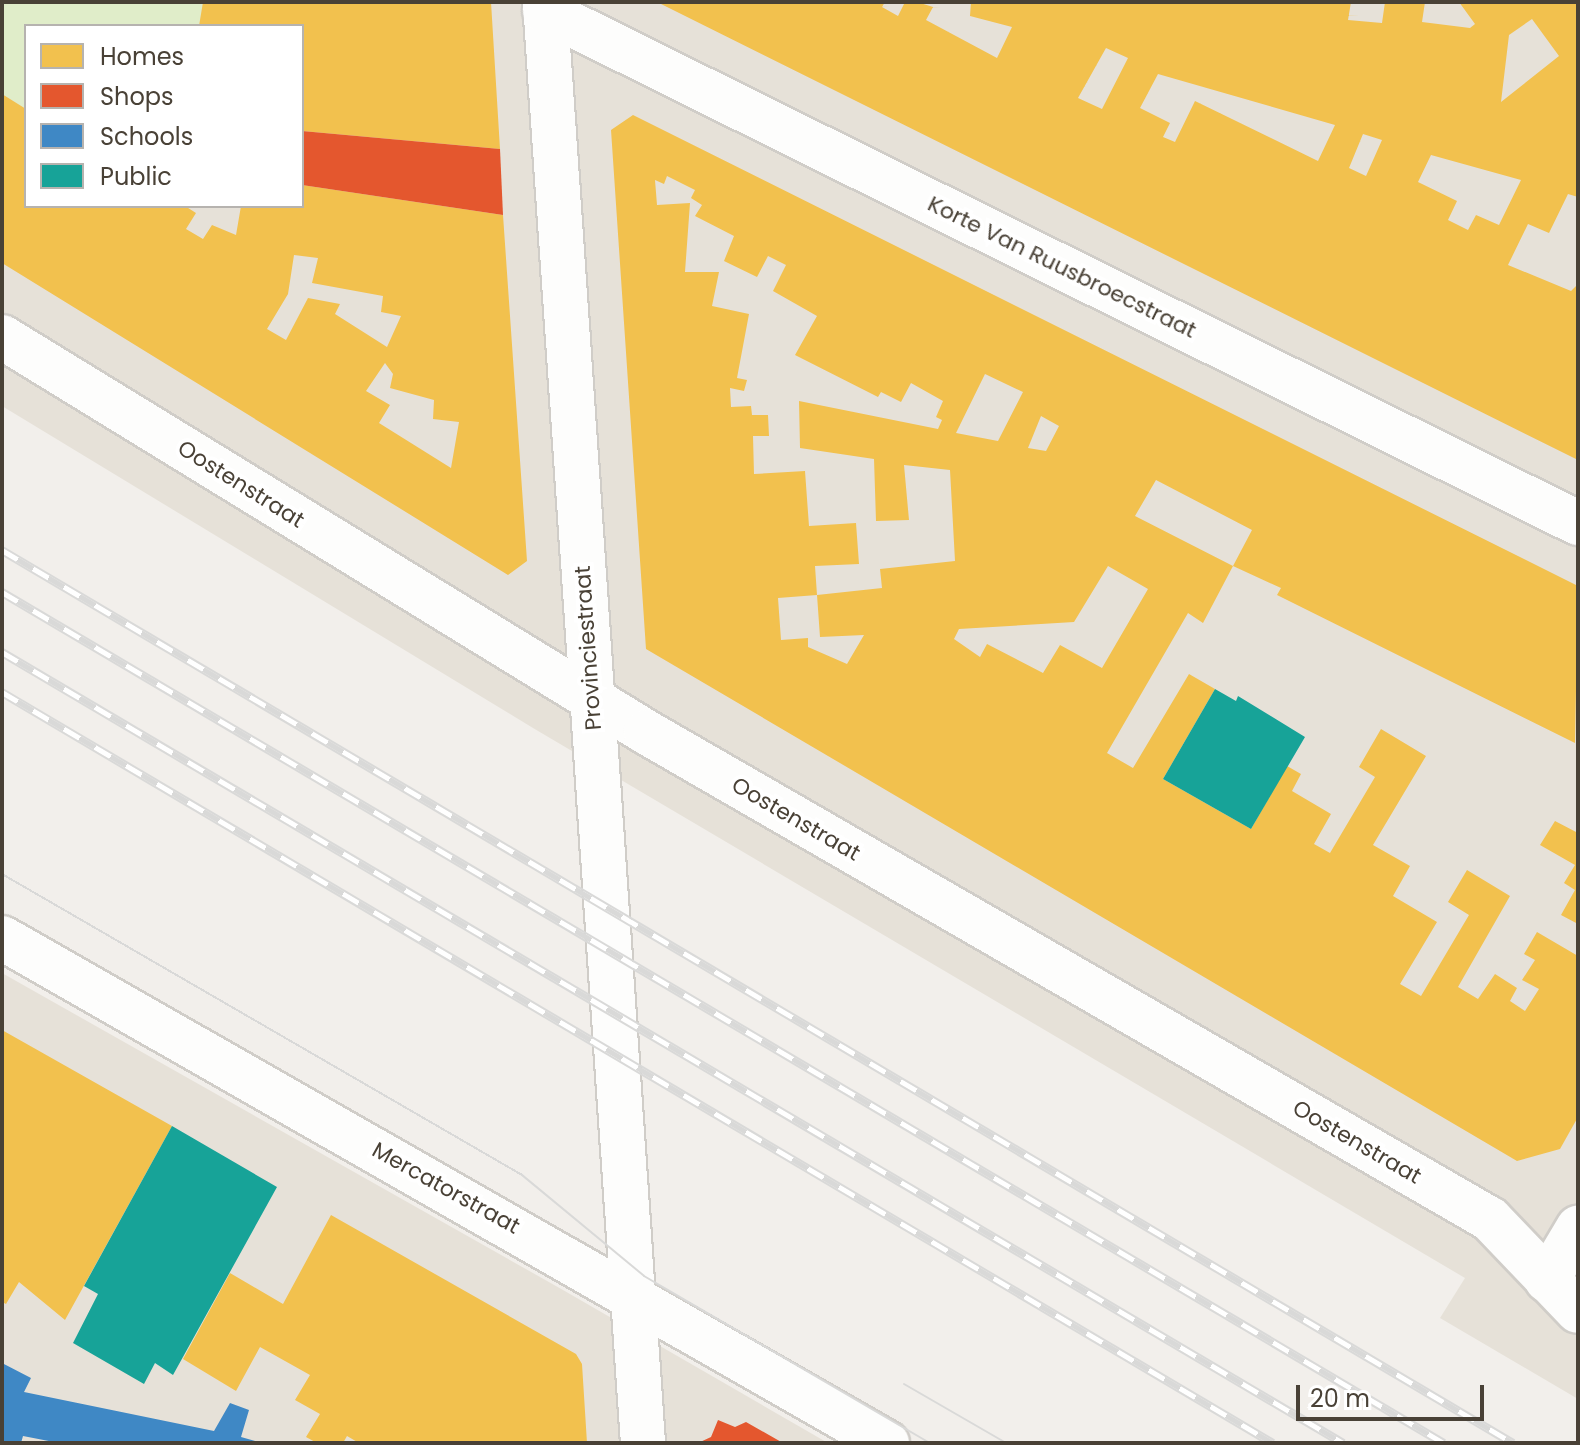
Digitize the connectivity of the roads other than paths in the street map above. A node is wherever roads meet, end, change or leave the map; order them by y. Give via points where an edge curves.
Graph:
1 (545, 7) edge
2 (2, 337) edge
3 (1578, 523) edge
4 (593, 700) junction
5 (2, 938) edge
6 (1578, 1228) edge
7 (1547, 1280) junction
8 (633, 1294) junction
9 (1578, 1311) edge
10 (643, 1443) edge
11 (887, 1443) edge

1 - 3 street, Korte Van Ruusbroecstraat
1 - 4 street, Provinciestraat
2 - 4 street, Oostenstraat
4 - 7 street, Oostenstraat via 1490,1219
4 - 8 street, Provinciestraat
5 - 8 street, Mercatorstraat
6 - 7 street
7 - 9 street, Oostenstraat
8 - 10 street, Provinciestraat
8 - 11 street, Mercatorstraat

